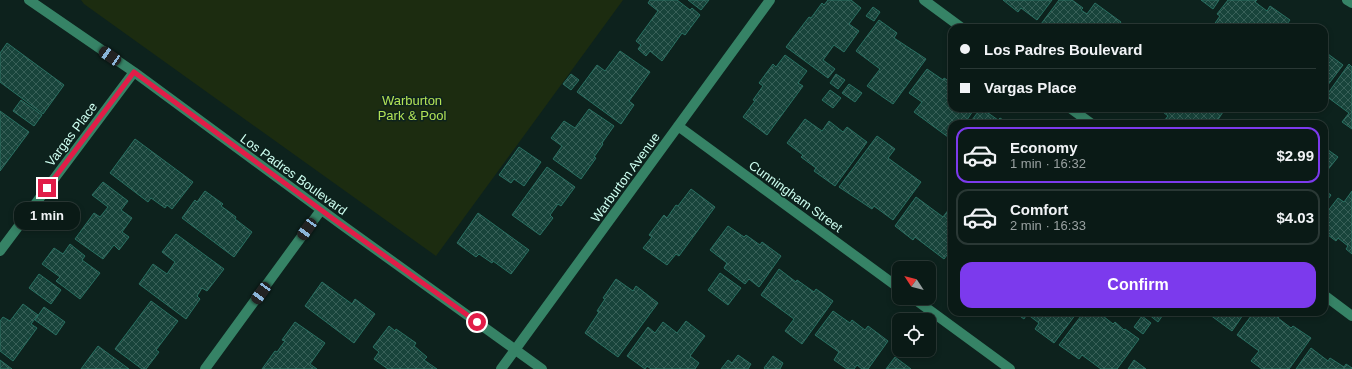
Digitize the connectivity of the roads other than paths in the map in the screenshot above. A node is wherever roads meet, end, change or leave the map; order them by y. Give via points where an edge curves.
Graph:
1 (30, 0) edge
2 (770, 0) edge
3 (924, 0) edge
4 (1347, 0) edge
5 (1352, 4) edge
6 (957, 24) edge
7 (134, 72) junction
8 (1076, 112) edge
9 (1086, 120) edge
10 (678, 126) junction
11 (321, 210) junction
12 (0, 251) edge
13 (892, 283) edge
14 (1328, 298) edge
15 (923, 305) edge
16 (1352, 316) edge
17 (515, 350) junction
18 (205, 369) edge
19 (501, 369) edge
20 (542, 369) edge
21 (1010, 369) edge

1 - 7 street, Los Padres Boulevard
2 - 10 street, Warburton Avenue
3 - 6 street
4 - 5 street
7 - 11 street, Los Padres Boulevard
7 - 12 street, Vargas Place
8 - 9 street
10 - 13 street, Cunningham Street
10 - 17 street, Warburton Avenue
11 - 17 street, Los Padres Boulevard
11 - 18 street
14 - 16 street
15 - 21 street
17 - 19 street, Warburton Avenue
17 - 20 street, Los Padres Boulevard

